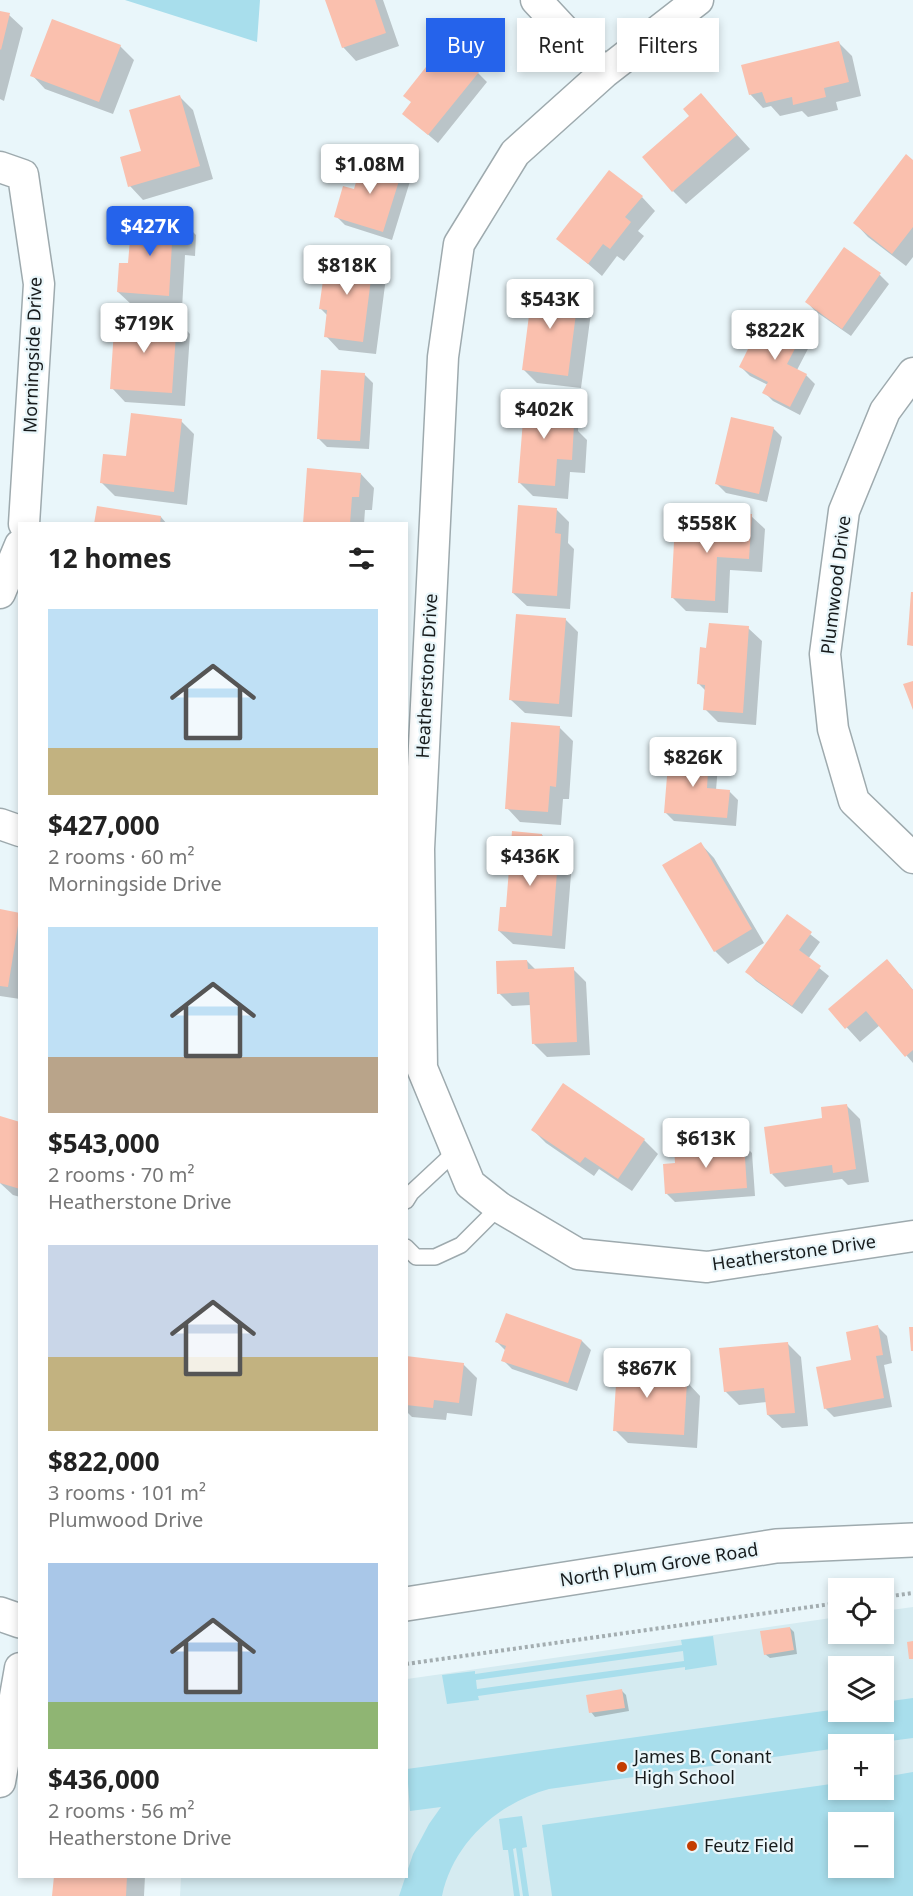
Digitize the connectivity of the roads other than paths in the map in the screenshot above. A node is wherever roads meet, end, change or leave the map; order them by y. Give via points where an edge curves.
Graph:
1 (536, 0) edge
2 (698, 0) edge
3 (604, 73) junction
4 (0, 168) edge
5 (913, 373) edge
6 (24, 522) edge
7 (18, 550) edge
8 (0, 593) edge
9 (0, 824) edge
10 (18, 830) edge
11 (412, 849) edge
12 (913, 858) edge
13 (455, 1152) junction
14 (408, 1198) edge
15 (499, 1207) junction
16 (913, 1236) edge
17 (408, 1249) edge
18 (913, 1540) edge
19 (408, 1604) edge
20 (0, 1614) edge
21 (18, 1620) edge
22 (18, 1626) edge
23 (0, 1629) edge
24 (18, 1679) edge
25 (0, 1782) edge

1 - 3 street
2 - 3 street, Heatherstone Drive
3 - 11 street, Heatherstone Drive via 515,153 459,244 443,357
4 - 6 street, Morningside Drive via 23,175 39,284
5 - 12 street, Plumwood Drive via 885,411 844,511 825,654 833,729 854,801
7 - 8 street
9 - 10 street
11 - 13 street, Heatherstone Drive via 422,1068
13 - 14 lane
13 - 15 street, Heatherstone Drive via 470,1184
15 - 16 street, Heatherstone Drive via 578,1254 707,1267
15 - 17 lane via 461,1245 435,1257 416,1257
18 - 19 street, North Plum Grove Road via 776,1546
20 - 21 street
22 - 23 street
24 - 25 street

